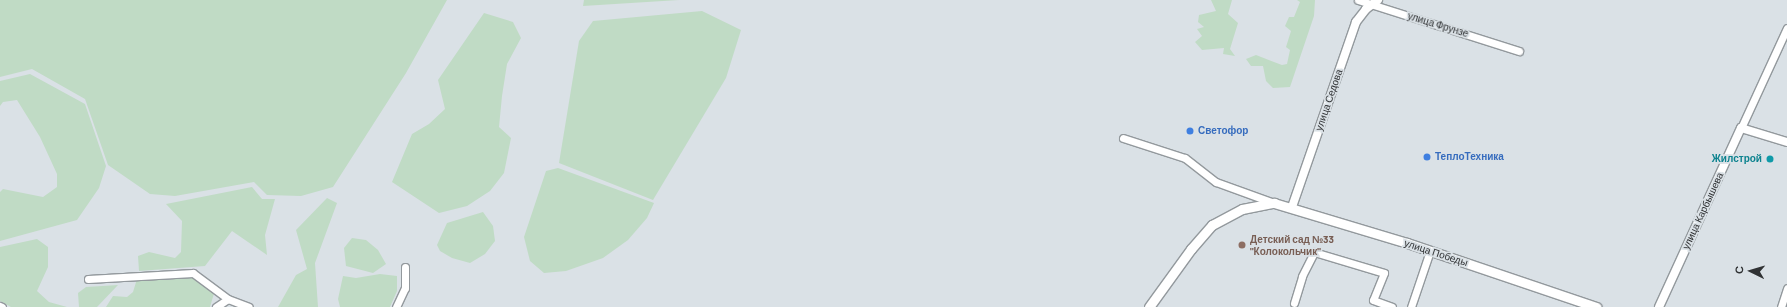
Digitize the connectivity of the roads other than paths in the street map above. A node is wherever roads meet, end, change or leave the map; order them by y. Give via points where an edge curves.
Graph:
1 (1358, 0) edge
2 (1376, 2) edge
3 (1787, 28) edge
4 (1519, 51) dead end
5 (1741, 128) junction
6 (1123, 138) dead end
7 (1787, 142) edge
8 (1274, 203) junction
9 (1292, 207) junction
10 (1430, 251) junction
11 (406, 267) dead end
12 (88, 279) dead end
13 (1787, 288) edge
14 (228, 299) junction
15 (1294, 303) dead end
16 (216, 307) edge
17 (249, 307) edge
18 (396, 307) edge
19 (1149, 307) edge
20 (1392, 307) edge
21 (1411, 307) edge
22 (1596, 307) edge
23 (1659, 307) edge
24 (1781, 307) edge

1 - 2 street, улица Фрунзе
2 - 4 street, улица Фрунзе
2 - 9 street, улица Седова via 1356,22
3 - 5 street, улица Карбышева
5 - 7 street
5 - 23 street, улица Карбышева
6 - 8 street via 1185,158 1216,182
8 - 9 main road, улица Победы
8 - 19 main road via 1242,209 1212,225 1190,249
9 - 10 main road, улица Победы
10 - 21 street
10 - 22 main road, улица Победы
11 - 18 street via 405,288
12 - 14 street via 193,273
13 - 24 street
14 - 16 street
14 - 17 street
15 - 20 street via 1302,276 1314,252 1384,273 1373,300

